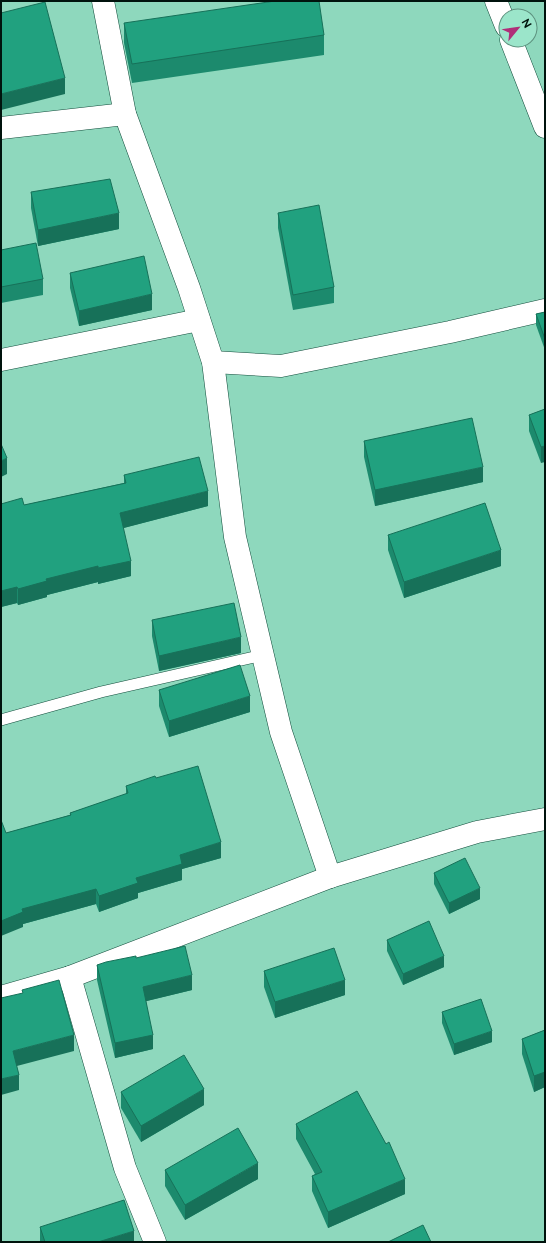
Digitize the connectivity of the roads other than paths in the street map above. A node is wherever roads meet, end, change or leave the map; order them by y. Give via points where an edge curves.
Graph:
1 (103, 1) edge
2 (514, 48) edge
3 (125, 114) junction
4 (545, 127) edge
5 (1, 128) edge
6 (545, 310) edge
7 (199, 320) junction
8 (1, 360) edge
9 (213, 362) junction
10 (263, 655) junction
11 (1, 720) edge
12 (545, 819) edge
13 (330, 877) junction
14 (70, 977) junction
15 (1, 997) edge
16 (155, 1242) edge

1 - 3 street
2 - 4 street
3 - 5 street
3 - 7 street
6 - 9 street via 281,366
7 - 8 street
7 - 9 street
9 - 10 street via 235,537
10 - 11 lane via 101,692
10 - 13 street via 281,732
12 - 13 street via 477,832
13 - 14 street
14 - 15 street
14 - 16 street via 125,1168

